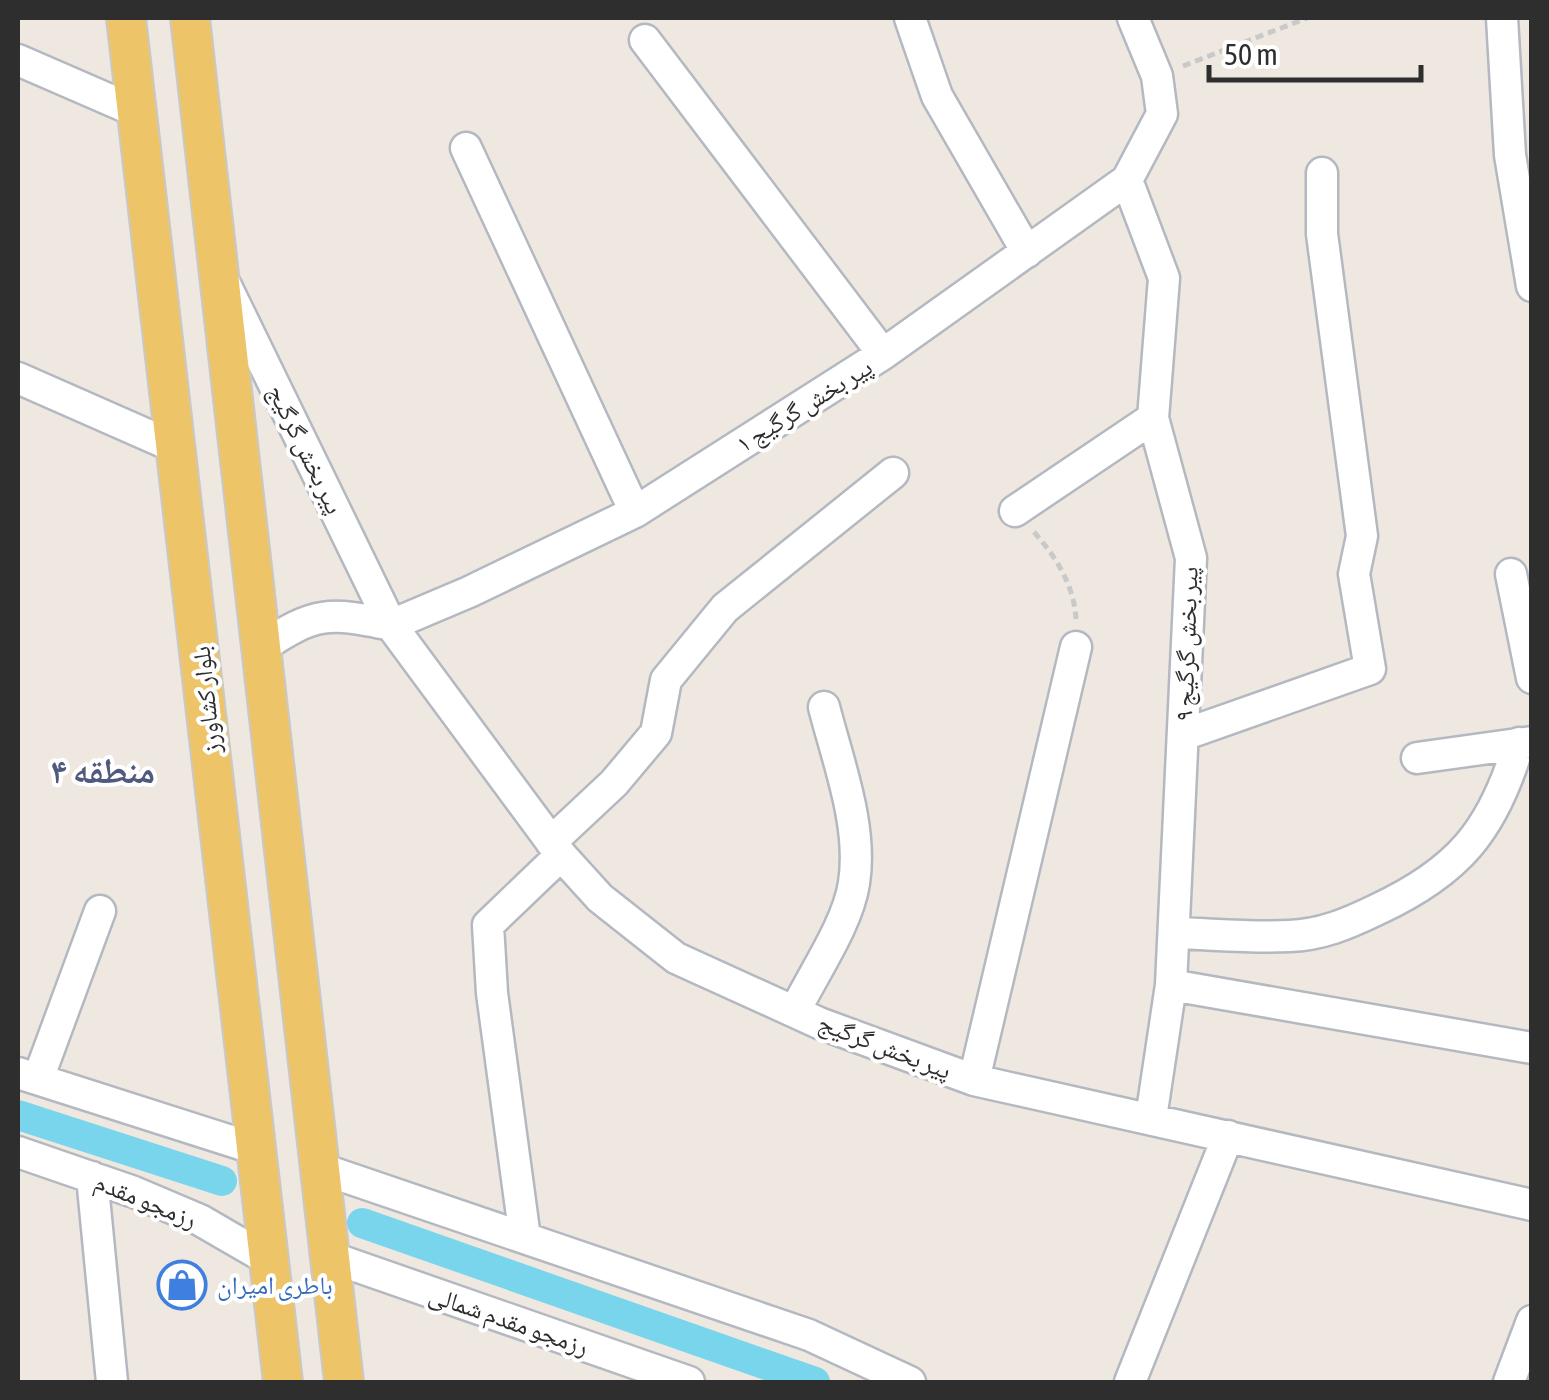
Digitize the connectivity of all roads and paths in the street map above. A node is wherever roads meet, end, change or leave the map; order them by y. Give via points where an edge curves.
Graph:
1 (126, 18) edge
2 (190, 18) edge
3 (910, 18) edge
4 (1133, 18) edge
5 (1307, 18) edge
6 (1502, 18) edge
7 (645, 40) dead end
8 (18, 60) edge
9 (1157, 76) junction
10 (140, 113) junction
11 (466, 148) dead end
12 (1322, 174) dead end
13 (1127, 180) junction
14 (1026, 252) junction
15 (220, 274) junction
16 (1532, 286) edge
17 (884, 354) junction
18 (18, 378) edge
19 (1153, 418) junction
20 (178, 448) junction
21 (893, 473) dead end
22 (1015, 510) joint
23 (635, 512) junction
24 (1511, 574) dead end
25 (391, 625) junction
26 (261, 648) junction
27 (1076, 648) joint
28 (1532, 678) edge
29 (824, 707) dead end
30 (1183, 735) junction
31 (1525, 742) edge
32 (1418, 758) dead end
33 (556, 849) junction
34 (100, 911) dead end
35 (1174, 933) junction
36 (1171, 985) junction
37 (795, 1011) junction
38 (1532, 1048) edge
39 (28, 1076) edge
40 (974, 1080) junction
41 (1151, 1118) junction
42 (1228, 1136) junction
43 (256, 1148) junction
44 (18, 1152) edge
45 (319, 1168) junction
46 (92, 1177) junction
47 (1532, 1205) edge
48 (524, 1238) junction
49 (330, 1256) junction
50 (270, 1260) junction
51 (1532, 1320) edge
52 (112, 1382) edge
53 (282, 1382) edge
54 (344, 1382) edge
55 (688, 1382) edge
56 (910, 1382) edge
57 (1130, 1382) edge
58 (1509, 1382) edge

1 - 10 main road, بلوار کشاورز
2 - 15 main road
3 - 14 street via 937,96
4 - 9 street
5 - 9 path
6 - 16 street via 1510,155
7 - 17 street
8 - 10 street
9 - 13 street, پیر بخش گرگیج ۱ via 1162,114
10 - 20 main road, بلوار کشاورز
11 - 23 street
12 - 30 street via 1322,234 1362,536 1354,574 1370,669
13 - 14 street, پیر بخش گرگیج ۱
13 - 19 street, پیر بخش گرگیج ۹ via 1164,278
14 - 17 street, پیر بخش گرگیج ۱
15 - 25 street, پیر بخش گرگیج
15 - 26 main road
17 - 23 street, پیر بخش گرگیج ۱
18 - 20 street
19 - 22 street
19 - 30 street, پیر بخش گرگیج ۹ via 1191,558
20 - 43 main road, بلوار کشاورز
21 - 33 street via 726,608 666,680 656,733
22 - 27 path via 1054,554 1068,584
23 - 25 street, پیر بخش گرگیج ۱
24 - 28 street
25 - 26 street via 338,614 293,626
25 - 33 street, پیر بخش گرگیج
26 - 45 main road
27 - 40 street
29 - 37 street via 854,836 854,884
30 - 35 street, پیر بخش گرگیج ۹
31 - 32 street
31 - 35 street via 1506,789 1470,846 1421,889 1336,929 1290,936
33 - 37 street, پیر بخش گرگیج via 600,898 676,958
33 - 48 street via 488,924
34 - 39 street
35 - 36 street, پیر بخش گرگیج ۹
36 - 38 street
36 - 41 street, پیر بخش گرگیج ۹
37 - 40 street, پیر بخش گرگیج
39 - 43 street
40 - 41 street, پیر بخش گرگیج
41 - 42 street, پیر بخش گرگیج
42 - 47 street, پیر بخش گرگیج
42 - 57 street
43 - 50 main road, بلوار کشاورز
44 - 46 street, رزمجو مقدم
45 - 48 street
45 - 49 main road
46 - 50 street, رزمجو مقدم via 200,1220
46 - 52 street
48 - 56 street via 809,1335
49 - 54 main road
49 - 55 street, رزمجو مقدم شمالی
50 - 53 main road, بلوار کشاورز
51 - 58 street

